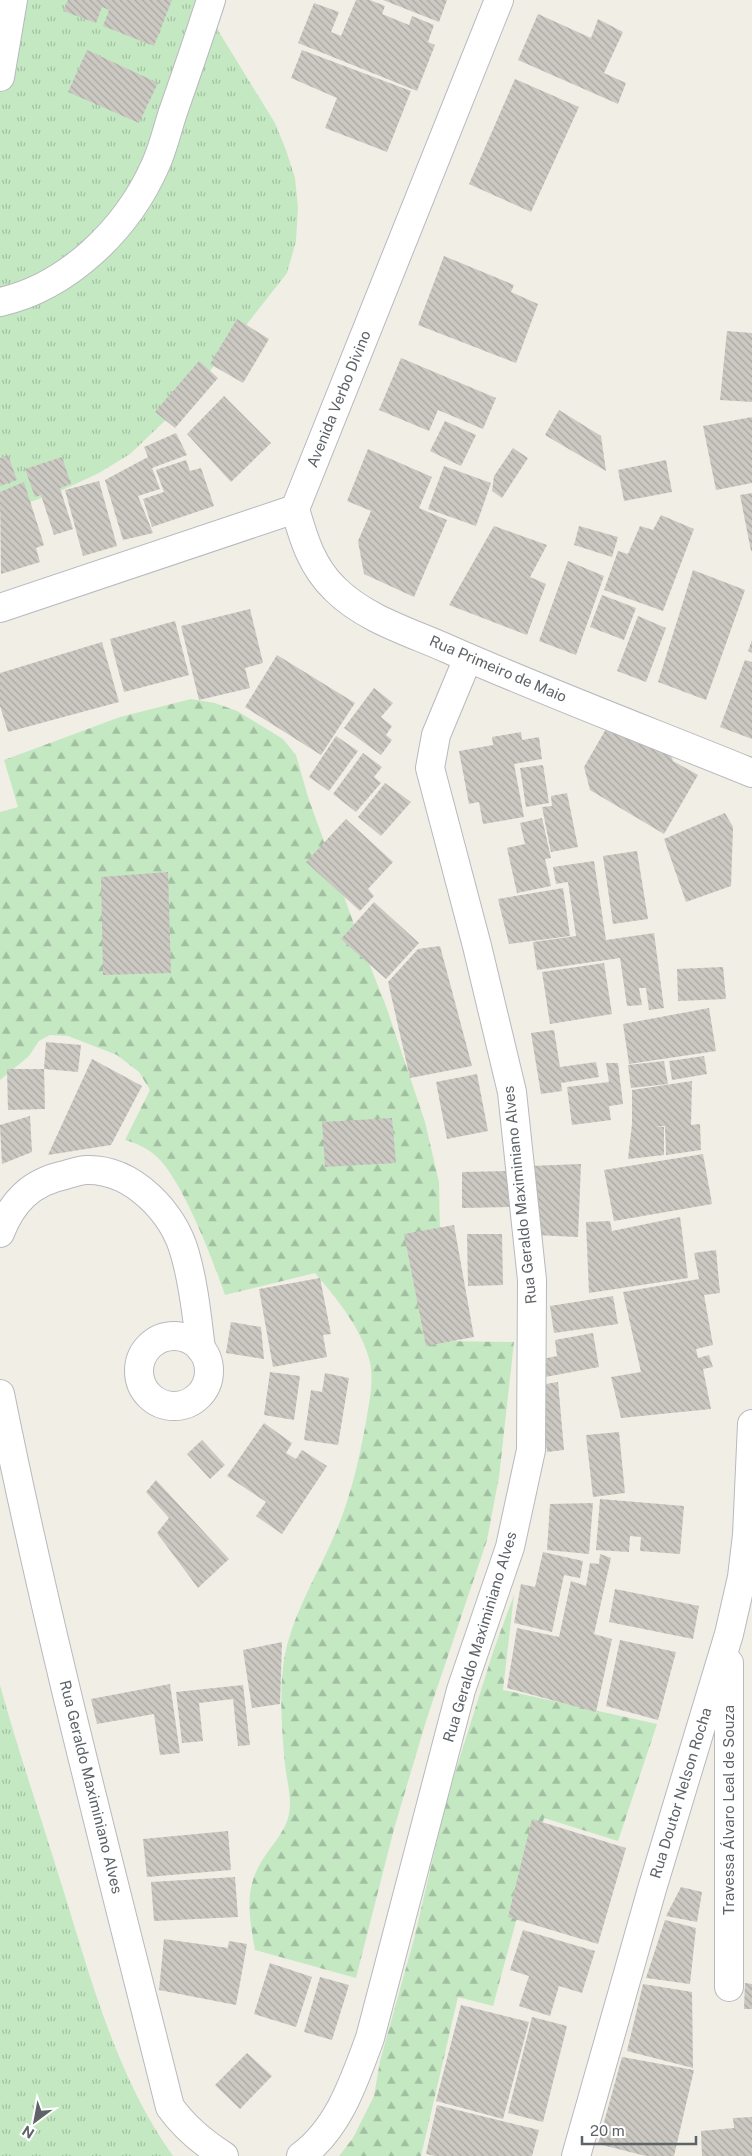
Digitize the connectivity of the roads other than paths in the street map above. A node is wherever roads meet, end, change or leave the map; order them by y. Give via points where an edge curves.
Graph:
1 (13, 0) edge
2 (211, 0) edge
3 (499, 0) edge
4 (0, 77) edge
5 (0, 302) edge
6 (295, 509) junction
7 (0, 608) edge
8 (468, 658) junction
9 (752, 773) edge
10 (0, 1233) edge
11 (201, 1349) dead end
12 (0, 1394) edge
13 (752, 1424) edge
14 (729, 1634) junction
15 (729, 1987) dead end
16 (224, 2156) edge
17 (301, 2156) edge
18 (576, 2156) edge

1 - 4 street
2 - 5 street via 155,166 133,206 104,240 68,273 44,287
3 - 6 street, Avenida Verbo Divino
6 - 7 street
6 - 8 street, Rua Primeiro de Maio via 309,554 335,590 373,616
8 - 9 street, Rua Primeiro de Maio
8 - 17 street, Rua Geraldo Maximiniano Alves via 438,729 430,768 512,1092 532,1280 531,1450 510,1547 461,1690 370,2038 351,2088 334,2120 312,2148
10 - 11 street via 18,1199 37,1185 59,1176 87,1170 112,1174 134,1185 155,1201 172,1225 185,1253
12 - 16 street, Rua Geraldo Maximiniano Alves via 63,1672 170,2106 182,2125
13 - 14 street, Rua Doutor Nelson Rocha via 747,1535 742,1577
14 - 15 street, Travessa Álvaro Leal de Souza
14 - 18 street, Rua Doutor Nelson Rocha

